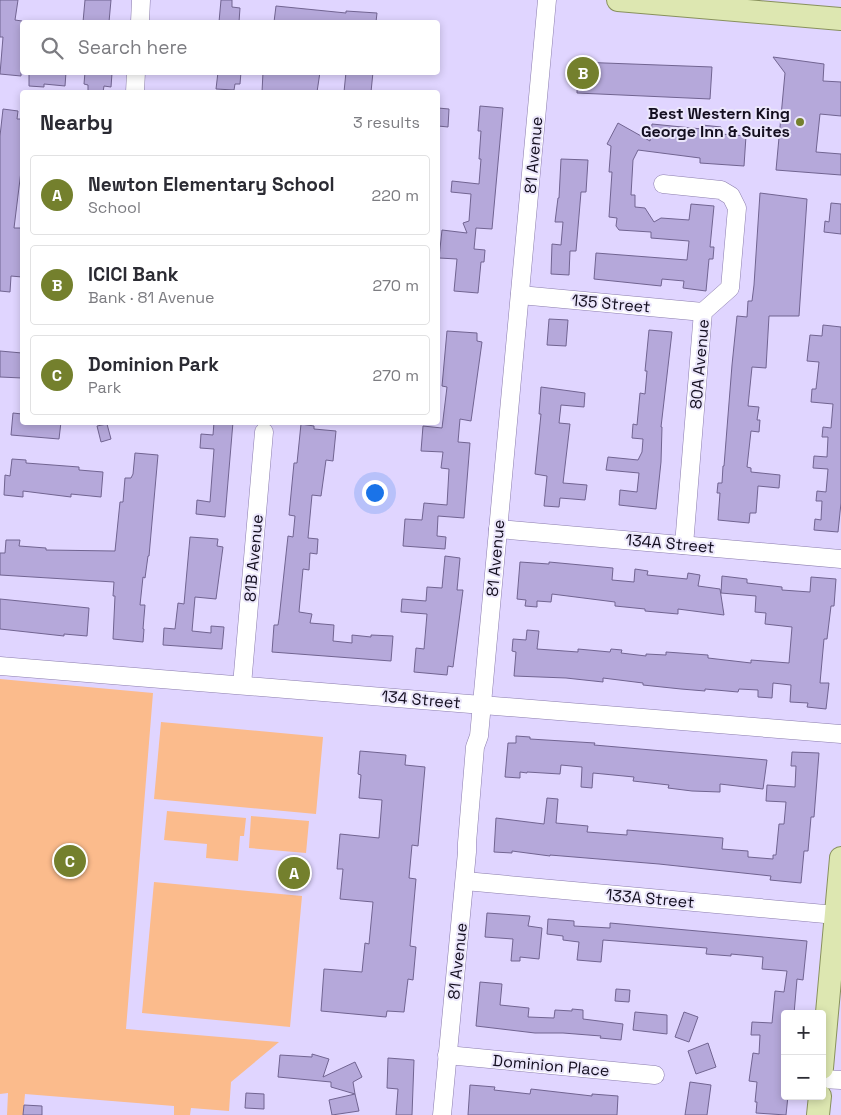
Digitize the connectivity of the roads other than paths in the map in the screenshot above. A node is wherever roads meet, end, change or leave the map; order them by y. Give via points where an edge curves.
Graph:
1 (141, 0) edge
2 (547, 0) edge
3 (618, 0) edge
4 (841, 19) edge
5 (140, 20) edge
6 (136, 75) edge
7 (135, 90) edge
8 (663, 184) dead end
9 (520, 295) junction
10 (703, 312) junction
11 (264, 432) dead end
12 (498, 529) junction
13 (684, 545) junction
14 (841, 559) edge
15 (0, 666) edge
16 (242, 685) junction
17 (481, 704) junction
18 (841, 734) edge
19 (841, 858) edge
20 (465, 881) junction
21 (838, 910) edge
22 (447, 1055) junction
23 (823, 1055) edge
24 (656, 1075) dead end
25 (826, 1079) edge
26 (841, 1080) edge
27 (820, 1100) edge
28 (442, 1115) edge
29 (818, 1115) edge

1 - 5 street
2 - 9 street, 81 Avenue
3 - 4 main road
6 - 7 street
8 - 10 street, 80A Avenue via 721,190 731,196 737,208 730,288
9 - 10 street, 135 Street
9 - 12 street, 81 Avenue
10 - 13 street, 80A Avenue
11 - 16 street, 81B Avenue
12 - 13 street, 134A Street
12 - 17 street, 81 Avenue
13 - 14 street, 134A Street
15 - 16 street, 134 Street
16 - 17 street, 134 Street
17 - 18 street, 134 Street
17 - 20 street, 81 Avenue
19 - 21 main road
20 - 21 street, 133A Street
20 - 22 street, 81 Avenue
21 - 23 main road
22 - 24 street, Dominion Place
22 - 28 street, 81 Avenue
25 - 26 street
27 - 29 main road

